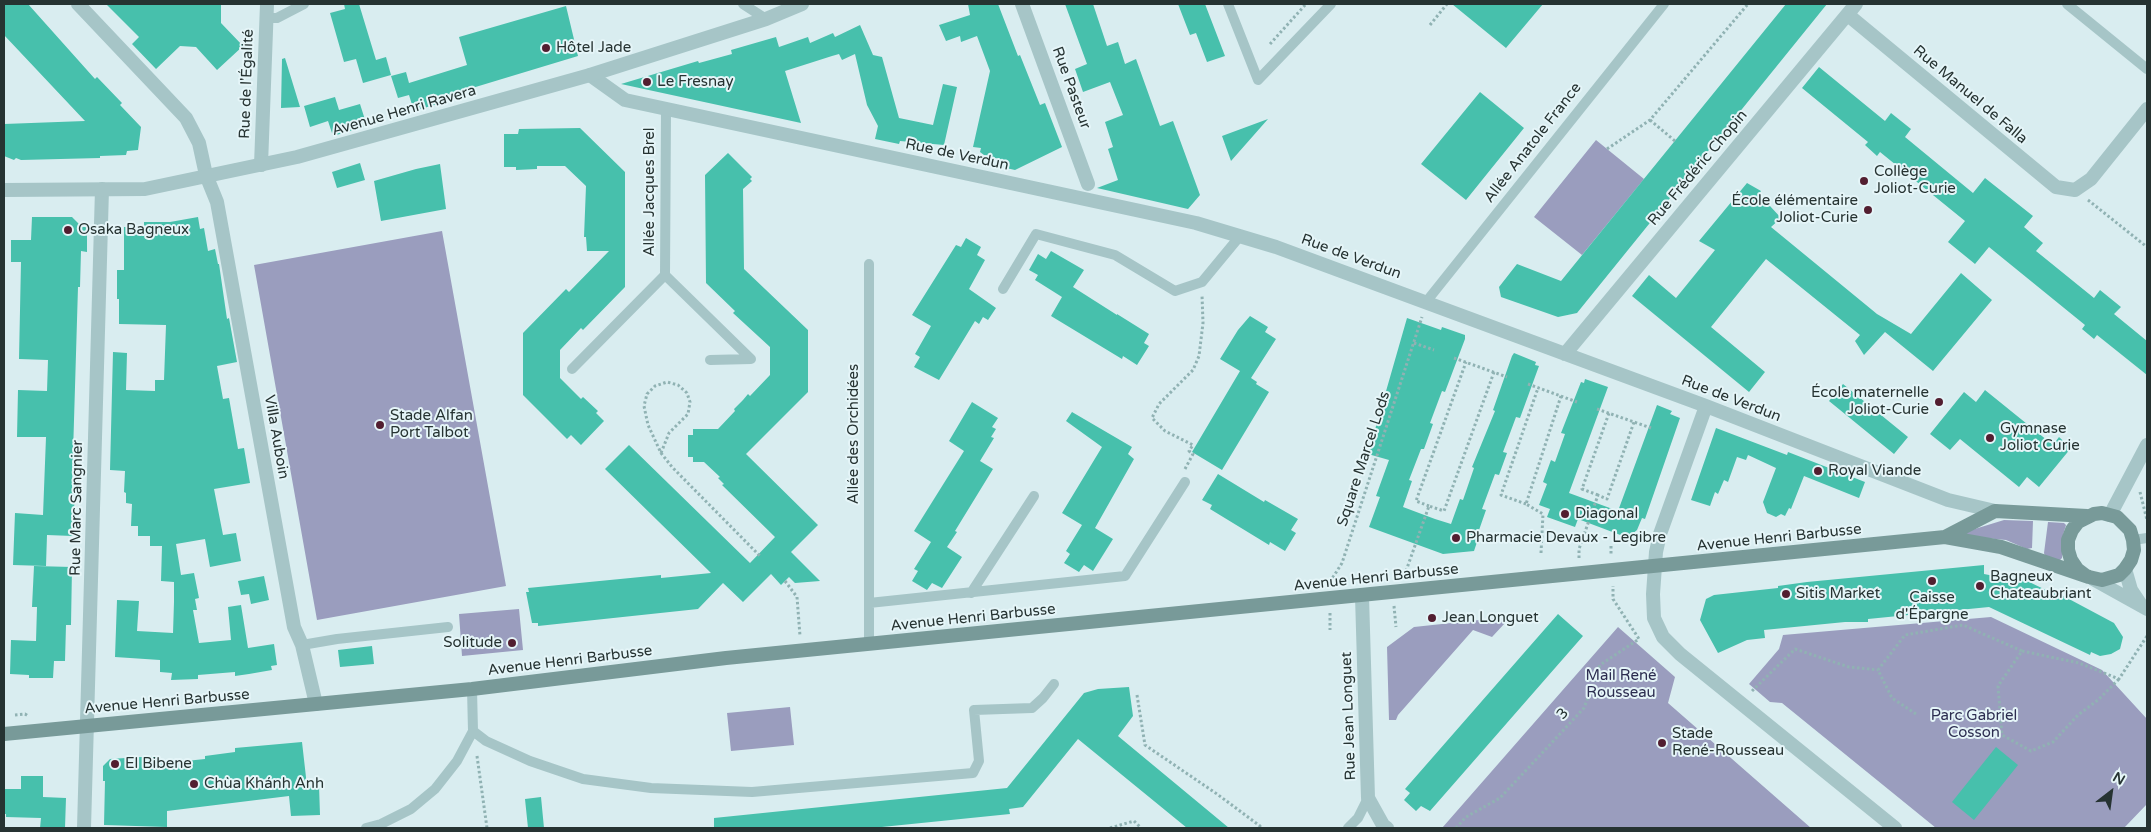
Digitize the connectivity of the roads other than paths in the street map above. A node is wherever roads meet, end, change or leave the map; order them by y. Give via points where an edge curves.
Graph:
1 (78, 4) edge
2 (267, 4) edge
3 (304, 4) edge
4 (743, 4) edge
5 (802, 4) edge
6 (1022, 4) edge
7 (1228, 4) edge
8 (1330, 4) edge
9 (1664, 4) edge
10 (2067, 4) edge
11 (1852, 9) edge
12 (266, 18) junction
13 (766, 20) junction
14 (2147, 69) edge
15 (590, 75) junction
16 (666, 109) junction
17 (2147, 109) edge
18 (261, 165) junction
19 (206, 175) junction
20 (1088, 184) dead end
21 (102, 189) junction
22 (4, 190) edge
23 (1240, 236) junction
24 (868, 264) dead end
25 (665, 275) junction
26 (1003, 289) dead end
27 (1426, 302) junction
28 (1565, 354) junction
29 (710, 360) dead end
30 (572, 369) dead end
31 (1706, 406) junction
32 (2147, 445) edge
33 (1185, 482) road end
34 (1034, 496) dead end
35 (1996, 512) junction
36 (2110, 514) junction
37 (2087, 516) junction
38 (1945, 537) junction
39 (2140, 539) edge
40 (1654, 567) junction
41 (2125, 569) junction
42 (2089, 577) junction
43 (971, 593) junction
44 (1362, 596) junction
45 (869, 603) junction
46 (2145, 608) edge
47 (448, 627) dead end
48 (868, 644) junction
49 (302, 645) junction
50 (1054, 684) dead end
51 (472, 690) junction
52 (316, 704) junction
53 (87, 726) junction
54 (473, 731) junction
55 (4, 734) edge
56 (1368, 798) junction
57 (84, 828) edge
58 (366, 828) edge
59 (1348, 828) edge
60 (1387, 828) edge
61 (1895, 828) edge

1 - 19 street, Villa Auboin via 186,118 200,143
2 - 12 street, Rue de l'Égalité
3 - 12 lane via 277,18
4 - 13 lane
5 - 13 street, Avenue Henri Ravera
6 - 20 street, Rue Pasteur
7 - 8 lane via 1258,80
9 - 27 lane, Allée Anatole France
10 - 14 lane
11 - 17 street, Rue Manuel de Falla via 2056,187 2075,190 2091,179
11 - 28 street, Rue Frédéric Chopin
12 - 18 street, Rue de l'Égalité
13 - 15 street, Avenue Henri Ravera
15 - 16 street, Rue de Verdun via 626,100
15 - 18 street, Avenue Henri Ravera
16 - 23 street, Rue de Verdun
16 - 25 lane, Allée Jacques Brel
18 - 19 street, Avenue Henri Ravera
19 - 21 street, Avenue Henri Ravera via 162,187
19 - 49 street, Villa Auboin via 217,202 294,627
21 - 22 street, Avenue Henri Ravera
21 - 53 street, Rue Marc Sangnier
23 - 26 lane via 1202,282 1175,291 1115,255 1036,234
23 - 27 street, Rue de Verdun
24 - 45 lane, Allée des Orchidées
25 - 29 lane, Allée Jacques Brel via 751,359
25 - 30 lane, Allée Jacques Brel
27 - 28 street, Rue de Verdun
28 - 31 street, Rue de Verdun
31 - 35 street, Rue de Verdun via 1948,500
31 - 40 street via 1660,534
32 - 36 street
33 - 43 lane via 1125,576
34 - 43 lane
35 - 37 main road, Rue de Verdun
35 - 38 main road, Avenue Henri Barbusse
36 - 37 main road
36 - 39 main road
37 - 42 main road via 2072,530 2068,550 2077,569
38 - 40 main road, Avenue Henri Barbusse
38 - 42 main road, Avenue Henri Barbusse via 2001,547
39 - 41 main road
40 - 44 main road, Avenue Henri Barbusse
40 - 61 street via 1654,618 1662,637
41 - 42 main road via 2111,578
41 - 46 street via 2131,590
42 - 46 street
43 - 45 lane
44 - 48 main road, Avenue Henri Barbusse
44 - 56 street, Rue Jean Longuet
45 - 48 lane, Allée des Orchidées
47 - 49 lane
48 - 51 main road, Avenue Henri Barbusse
49 - 52 street, Villa Auboin
50 - 54 lane via 1032,708 974,710 979,761 973,773 761,791 651,788 583,779 530,761 486,741
51 - 52 main road, Avenue Henri Barbusse
51 - 54 lane
52 - 53 main road, Avenue Henri Barbusse
53 - 55 main road, Avenue Henri Barbusse
53 - 57 street, Rue Marc Sangnier
54 - 58 lane via 457,761 435,789 412,809
56 - 59 lane via 1358,818
56 - 60 street, Rue Jean Longuet

